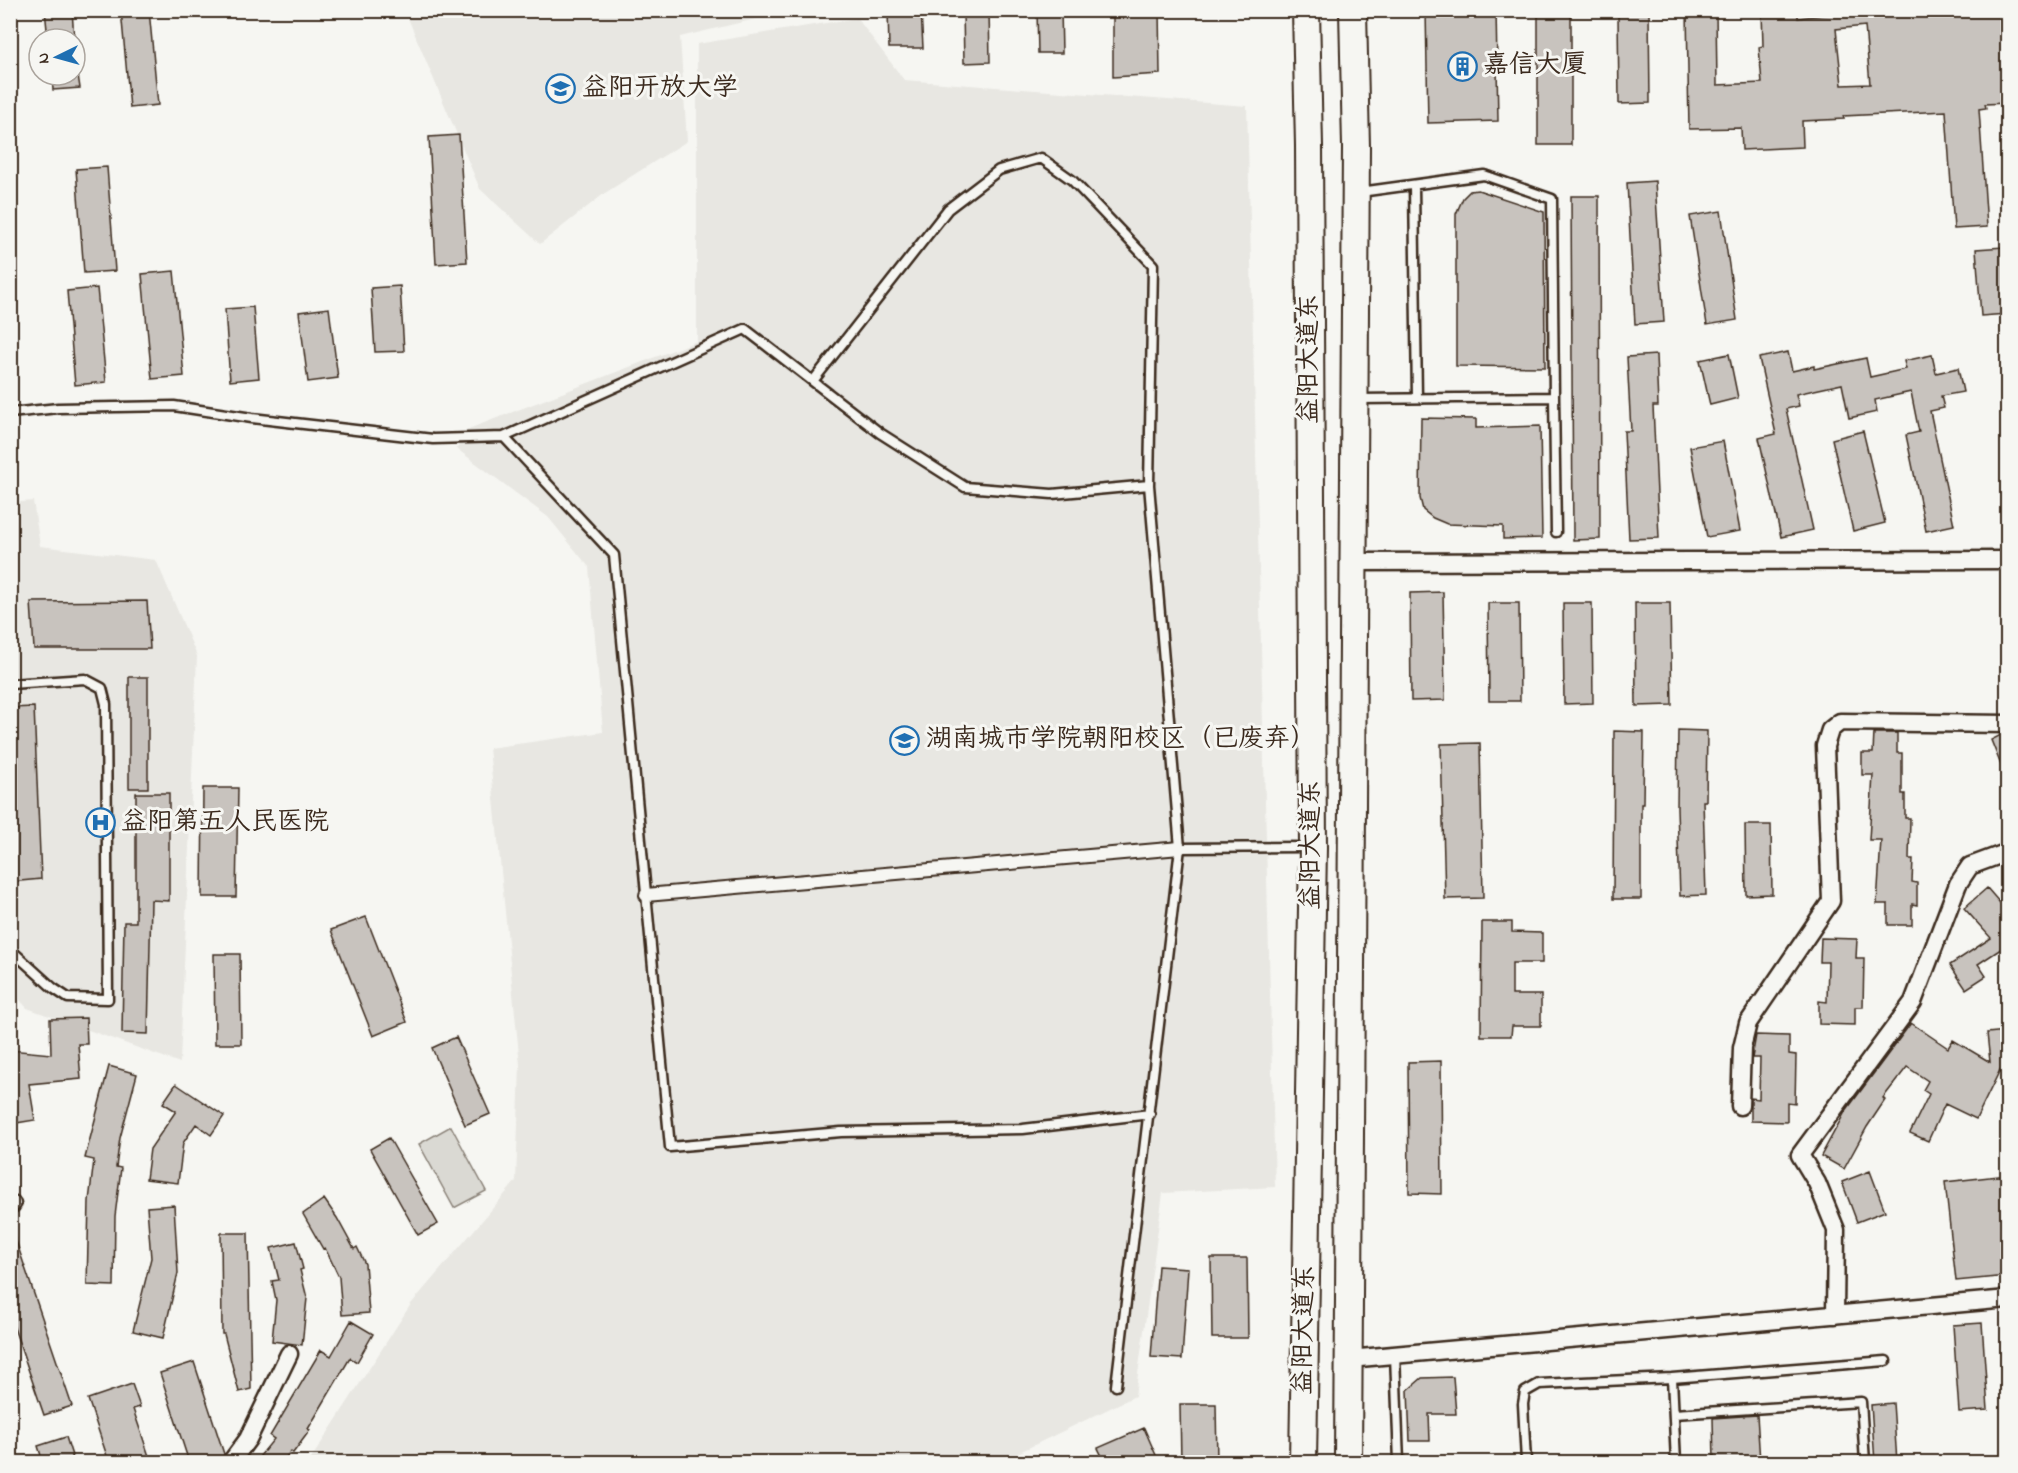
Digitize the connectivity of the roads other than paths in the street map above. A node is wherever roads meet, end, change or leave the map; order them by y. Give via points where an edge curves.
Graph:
1 (1306, 10) edge
2 (1353, 10) edge
3 (1414, 186) junction
4 (1356, 192) junction
5 (813, 381) junction
6 (1554, 397) junction
7 (1354, 399) junction
8 (1417, 399) junction
9 (10, 413) edge
10 (504, 437) junction
11 (1149, 486) junction
12 (1556, 532) dead end
13 (2007, 560) edge
14 (1353, 562) junction
15 (10, 684) edge
16 (2007, 724) edge
17 (1312, 847) junction
18 (1180, 848) junction
19 (2007, 852) edge
20 (646, 895) junction
21 (10, 949) edge
22 (1740, 1106) dead end
23 (1149, 1114) junction
24 (2007, 1299) edge
25 (1835, 1315) junction
26 (289, 1354) dead end
27 (1395, 1355) junction
28 (1349, 1359) junction
29 (1886, 1361) dead end
30 (1672, 1378) junction
31 (1116, 1386) dead end
32 (1674, 1414) junction
33 (231, 1462) edge
34 (1303, 1462) edge
35 (1348, 1462) edge
36 (1399, 1462) edge
37 (1526, 1462) edge
38 (1676, 1462) edge
39 (1865, 1462) edge

1 - 17 main road, 益阳大道东
2 - 4 main road
3 - 4 lane
3 - 6 lane via 1484,175 1552,199
3 - 8 lane
4 - 7 main road
5 - 10 lane via 745,329
5 - 11 lane via 880,433 965,487 1052,494
5 - 11 lane via 948,209 999,170 1041,158 1072,180 1153,265
6 - 8 lane
6 - 12 lane
7 - 8 lane
7 - 14 main road
9 - 10 lane via 174,406 433,440
10 - 20 lane via 614,555
11 - 18 lane
13 - 14 street
14 - 28 main road
15 - 21 lane via 85,679 102,688 106,704 108,999 68,998
16 - 22 street via 1840,722 1830,730 1825,746 1831,901 1748,1023 1742,1047
17 - 18 lane
17 - 34 main road, 益阳大道东
18 - 20 street
18 - 23 lane
19 - 25 street via 1970,866 1958,884 1913,1002 1800,1155 1817,1183 1836,1230
20 - 23 lane via 670,1147 841,1132 1023,1129
23 - 31 lane
24 - 25 street
25 - 27 street
26 - 33 street via 248,1439
27 - 28 street
27 - 36 lane
28 - 35 main road
29 - 30 lane
30 - 32 lane
30 - 37 lane via 1539,1384 1525,1392
32 - 38 lane
32 - 39 lane via 1861,1402

